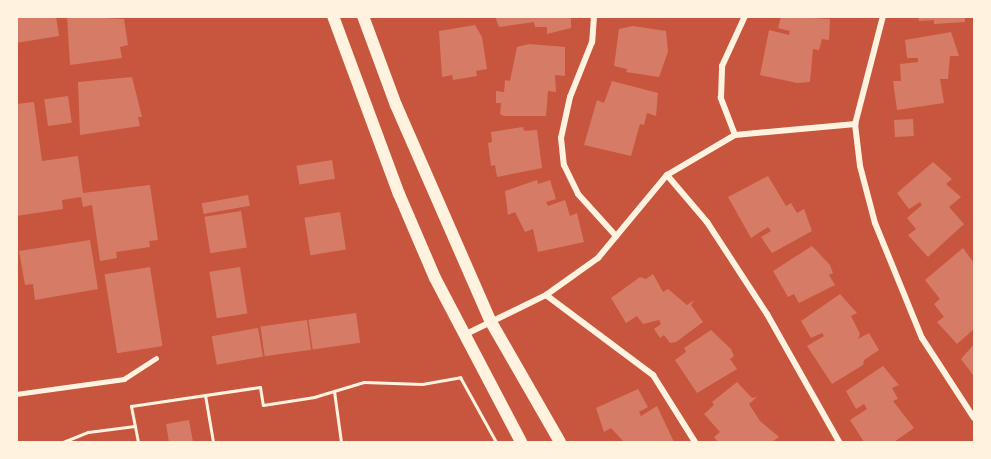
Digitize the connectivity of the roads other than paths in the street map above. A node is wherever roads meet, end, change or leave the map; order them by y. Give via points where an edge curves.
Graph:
1 (333, 16) edge
2 (363, 16) edge
3 (594, 16) edge
4 (745, 16) edge
5 (883, 16) edge
6 (855, 124) junction
7 (735, 135) junction
8 (667, 175) junction
9 (616, 236) junction
10 (546, 295) junction
11 (491, 322) junction
12 (464, 335) junction
13 (156, 358) dead end
14 (16, 393) edge
15 (975, 418) edge
16 (521, 442) edge
17 (560, 442) edge
18 (695, 442) edge
19 (839, 442) edge

1 - 12 main road via 399,194
2 - 11 main road via 400,116
3 - 9 street via 592,42 570,97 561,138 564,165 578,194
4 - 7 street via 722,66 721,98
5 - 6 street
6 - 7 street
6 - 15 street via 860,166 892,266 922,338
7 - 8 street
8 - 9 street
8 - 19 street via 707,222 767,314
9 - 10 street via 598,258
10 - 11 street
10 - 18 street via 653,375
11 - 12 street
11 - 17 main road
12 - 16 main road
13 - 14 lane via 124,379

